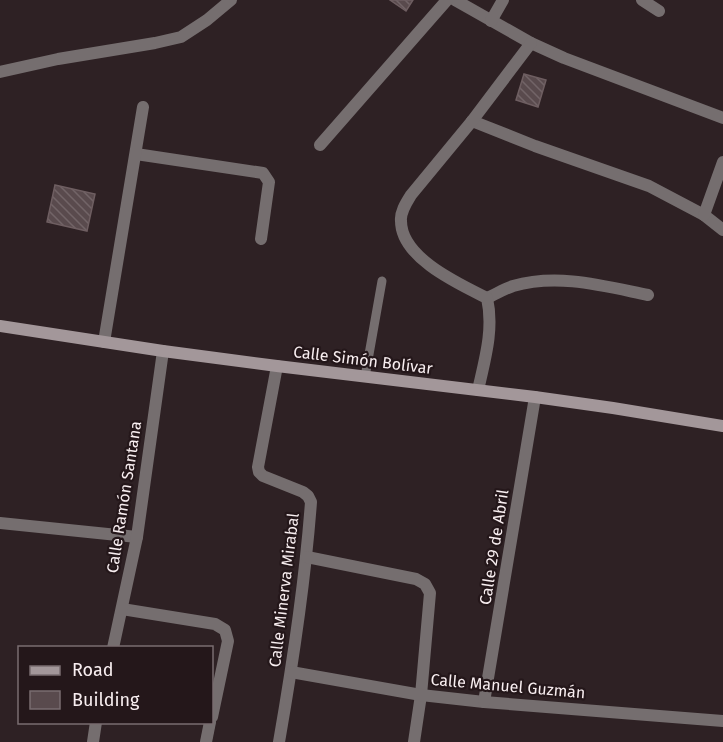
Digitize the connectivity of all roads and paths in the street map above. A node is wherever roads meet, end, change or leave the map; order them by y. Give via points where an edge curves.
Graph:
1 (231, 0) edge
2 (447, 0) edge
3 (455, 0) edge
4 (503, 0) edge
5 (642, 0) edge
6 (659, 11) dead end
7 (491, 21) junction
8 (531, 43) junction
9 (0, 72) edge
10 (143, 107) dead end
11 (723, 118) edge
12 (472, 121) junction
13 (320, 145) dead end
14 (136, 154) junction
15 (723, 162) edge
16 (704, 215) junction
17 (723, 230) edge
18 (261, 239) dead end
19 (382, 281) dead end
20 (648, 295) dead end
21 (487, 298) junction
22 (0, 326) edge
23 (104, 342) junction
24 (163, 351) junction
25 (277, 366) junction
26 (365, 376) junction
27 (478, 390) junction
28 (535, 397) junction
29 (723, 426) edge
30 (0, 523) edge
31 (137, 537) junction
32 (307, 557) junction
33 (122, 609) junction
34 (113, 646) edge
35 (291, 672) junction
36 (421, 695) junction
37 (484, 702) junction
38 (213, 712) edge
39 (723, 721) edge
40 (96, 724) edge
41 (210, 724) edge
42 (93, 742) edge
43 (206, 742) edge
44 (279, 742) edge
45 (414, 742) edge

1 - 9 street via 181,37
2 - 13 street
3 - 7 street
4 - 7 street
5 - 6 street
7 - 8 street
8 - 11 street
8 - 12 street
10 - 14 street
12 - 16 street via 649,186
12 - 21 street via 411,195 400,220 414,252
14 - 18 street via 263,173 269,182
14 - 23 street
15 - 16 street
16 - 17 street
19 - 26 lane
20 - 21 street via 591,283 549,280 513,286
21 - 27 street via 491,314 489,337
22 - 23 street, Calle Simón Bolívar
23 - 24 street, Calle Simón Bolívar
24 - 25 street, Calle Simón Bolívar
24 - 31 street, Calle Ramón Santana
25 - 26 street, Calle Simón Bolívar
25 - 32 street, Calle Minerva Mirabal via 258,467 263,476 308,496 311,502
26 - 27 street, Calle Simón Bolívar
27 - 28 street, Calle Simón Bolívar
28 - 29 street, Calle Simón Bolívar
28 - 37 street, Calle 29 de Abril
30 - 31 street
31 - 33 street, Calle Ramón Santana
32 - 35 street, Calle Minerva Mirabal
32 - 36 street via 425,584 430,593
33 - 34 street, Calle Ramón Santana
33 - 38 street via 215,624 225,630 228,641
35 - 36 street, Calle Manuel Guzmán
35 - 44 street, Calle Minerva Mirabal
36 - 37 street, Calle Manuel Guzmán
36 - 45 street
37 - 39 street, Calle Manuel Guzmán
40 - 42 street
41 - 43 street

